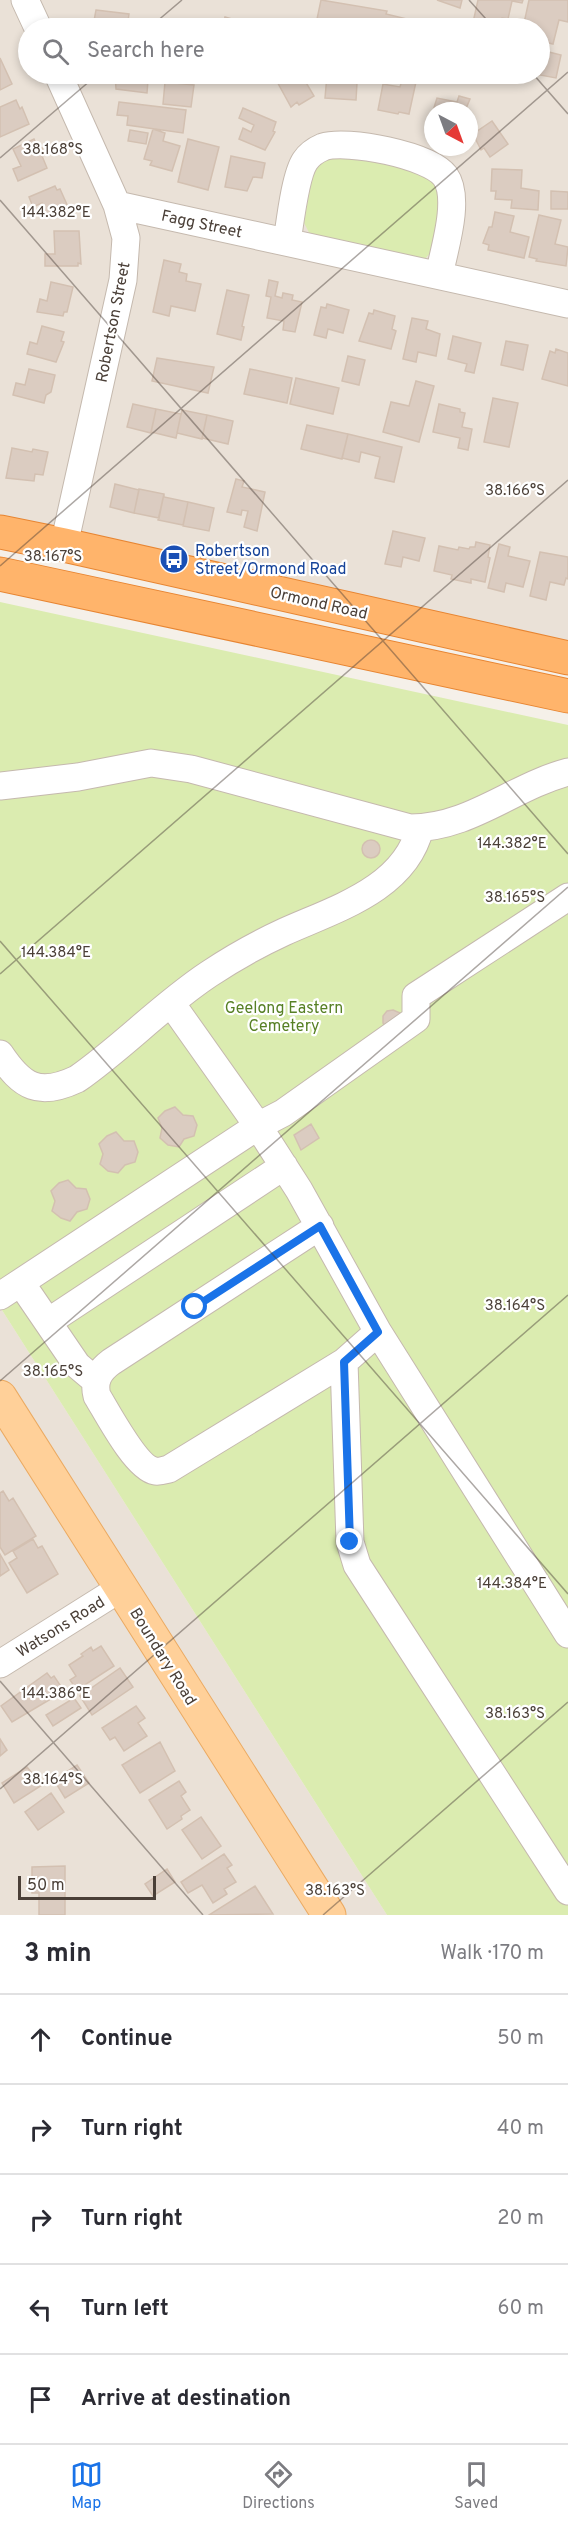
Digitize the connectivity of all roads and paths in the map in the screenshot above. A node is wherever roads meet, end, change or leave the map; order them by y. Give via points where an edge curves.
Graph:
1 (25, 0) edge
2 (33, 18) edge
3 (63, 84) edge
4 (117, 205) junction
5 (287, 242) junction
6 (439, 275) junction
7 (568, 304) edge
8 (0, 532) edge
9 (64, 544) junction
10 (0, 574) edge
11 (568, 658) edge
12 (568, 696) edge
13 (568, 772) edge
14 (0, 786) edge
15 (420, 828) junction
16 (568, 897) edge
17 (171, 1004) junction
18 (0, 1054) edge
19 (258, 1126) junction
20 (284, 1166) junction
21 (320, 1226) junction
22 (10, 1289) edge
23 (48, 1322) junction
24 (378, 1332) junction
25 (344, 1362) junction
26 (96, 1381) junction
27 (0, 1397) edge
28 (121, 1588) junction
29 (568, 1634) edge
30 (0, 1664) edge
31 (568, 1891) edge
32 (329, 1915) edge

1 - 2 street
3 - 4 street, Robertson Street
4 - 5 street, Fagg Street
4 - 9 street, Robertson Street via 126,238 123,280
5 - 6 street, Fagg Street
5 - 6 street via 300,172 307,159 315,151 333,145 372,149 424,162 446,177 452,208
6 - 7 street, Fagg Street
8 - 9 highway, Ormond Road
9 - 11 highway, Ormond Road
10 - 12 highway
13 - 15 street via 454,822
14 - 15 street via 151,763 191,769
15 - 17 street via 416,845 405,861 368,893 251,948 206,975
16 - 19 street via 416,996 416,1019 283,1113
17 - 18 street via 94,1067 61,1086 33,1087 25,1083
17 - 19 street
19 - 20 street
19 - 22 street
20 - 21 street
20 - 23 street
21 - 24 street
21 - 26 street via 111,1362
22 - 23 street
23 - 26 street via 77,1365
24 - 25 street
24 - 29 street
25 - 26 street via 169,1469 155,1471 134,1454 97,1396
25 - 31 street via 350,1542 357,1565
27 - 28 main road, Boundary Road
28 - 30 street, Watsons Road
28 - 32 main road, Boundary Road

